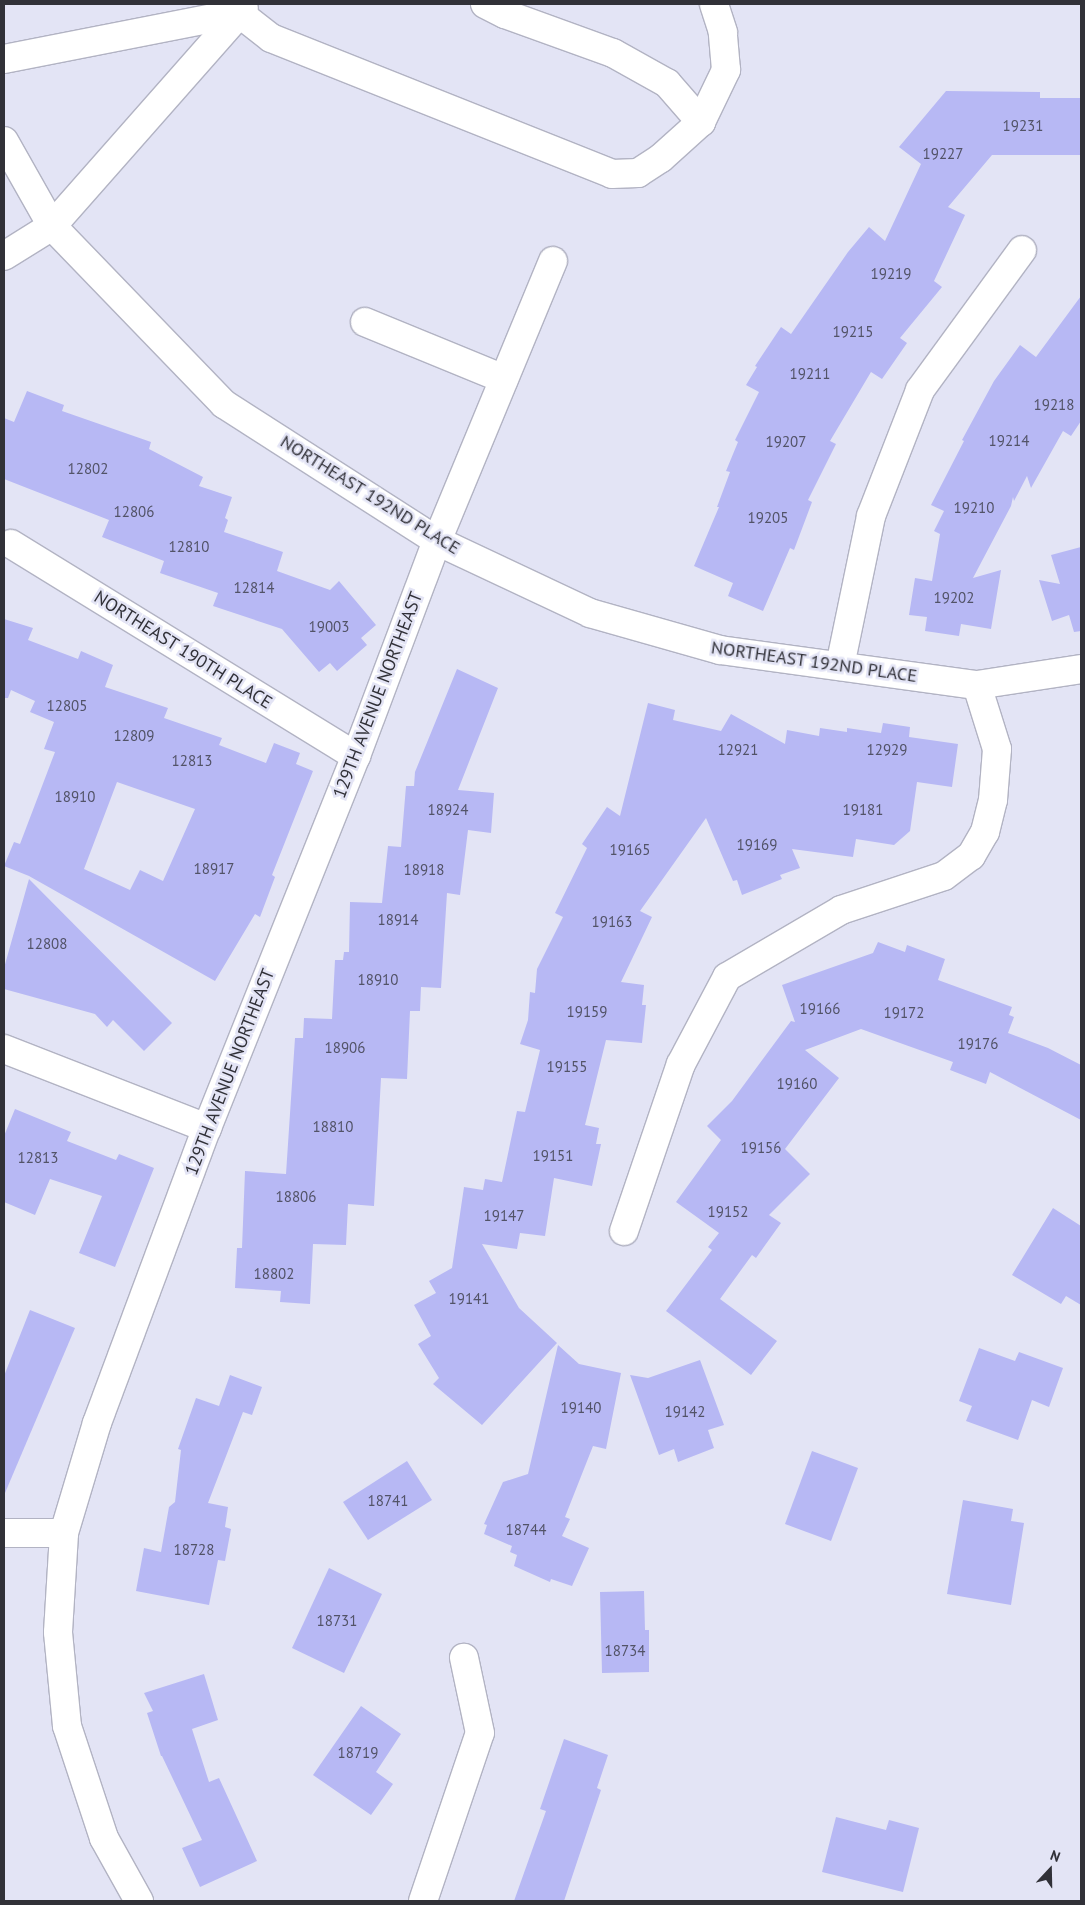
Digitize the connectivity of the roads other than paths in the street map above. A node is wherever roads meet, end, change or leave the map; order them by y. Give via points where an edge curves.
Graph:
1 (485, 4) edge
2 (714, 4) edge
3 (244, 8) edge
4 (4, 59) edge
5 (702, 122) junction
6 (4, 141) edge
7 (52, 226) junction
8 (1022, 250) dead end
9 (4, 256) edge
10 (553, 260) dead end
11 (365, 322) dead end
12 (504, 380) junction
13 (437, 541) junction
14 (11, 544) dead end
15 (840, 666) junction
16 (1081, 669) edge
17 (977, 685) junction
18 (356, 756) junction
19 (4, 1049) edge
20 (207, 1128) junction
21 (624, 1231) dead end
22 (4, 1533) edge
23 (64, 1533) junction
24 (464, 1658) dead end
25 (139, 1901) edge
26 (423, 1901) edge

1 - 5 street via 613,53 667,84
2 - 5 street via 723,32 726,70
3 - 4 street
3 - 5 street via 271,38 612,174 638,173
3 - 7 street
6 - 7 street, NORTHEAST 192ND PLACE
7 - 9 street
7 - 13 street, NORTHEAST 192ND PLACE via 224,404
8 - 15 street via 920,390 871,516
10 - 12 street, 129TH AVENUE NORTHEAST
11 - 12 street
12 - 13 street, 129TH AVENUE NORTHEAST
13 - 15 street, NORTHEAST 192ND PLACE via 590,613 720,650
13 - 18 street, 129TH AVENUE NORTHEAST
14 - 18 street, NORTHEAST 190TH PLACE
15 - 17 street, NORTHEAST 192ND PLACE
16 - 17 street, NORTHEAST 192ND PLACE
17 - 21 street via 997,749 993,800 985,832 971,856 944,876 841,910 727,978 681,1064
18 - 20 street, 129TH AVENUE NORTHEAST
19 - 20 street
20 - 23 street, 129TH AVENUE NORTHEAST via 97,1423
22 - 23 street
23 - 25 street, 129TH AVENUE NORTHEAST via 58,1632 68,1726 104,1838
24 - 26 street via 480,1733

